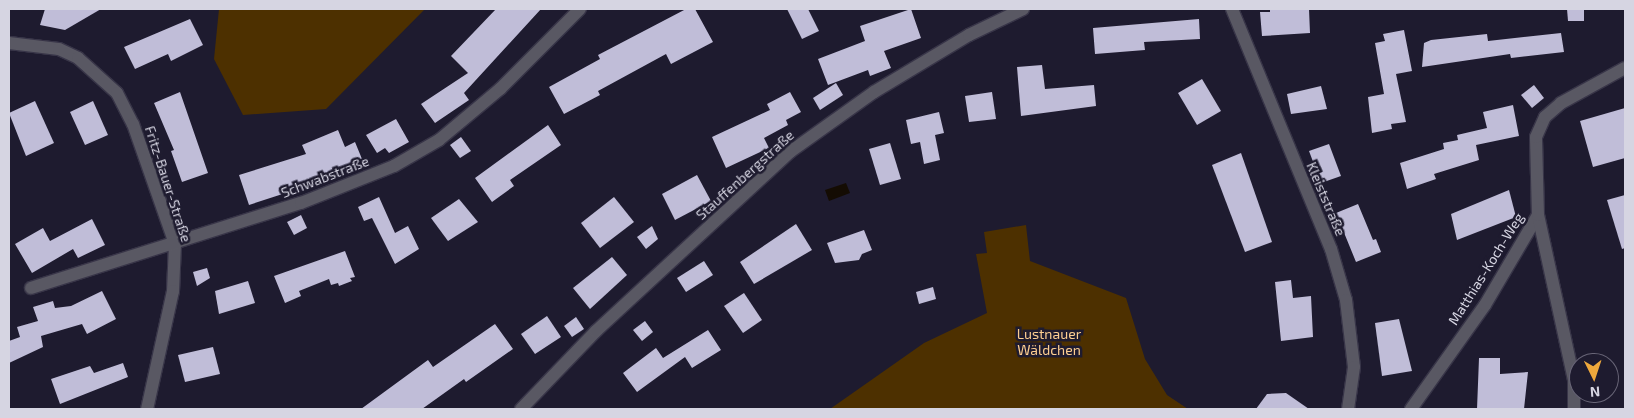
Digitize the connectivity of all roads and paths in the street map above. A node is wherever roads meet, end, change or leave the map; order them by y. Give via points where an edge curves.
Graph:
1 (580, 9) edge
2 (1023, 9) edge
3 (1232, 9) edge
4 (9, 42) edge
5 (1625, 68) edge
6 (1538, 215) junction
7 (175, 244) junction
8 (31, 288) dead end
9 (147, 409) edge
10 (521, 409) edge
11 (1348, 409) edge
12 (1410, 409) edge
13 (1574, 409) edge

1 - 7 street, Schwabstraße via 500,89 439,140 418,153 321,196
2 - 10 street, Stauffenbergstraße via 969,35 874,92 790,152 596,331
3 - 11 street, Kleiststraße via 1332,249 1346,300 1354,367
4 - 7 street, Fritz-Bauer-Straße via 60,49 92,67 117,93 132,124
5 - 6 street, Matthias-Koch-Weg via 1577,92 1545,117 1536,137
6 - 12 street, Matthias-Koch-Weg via 1485,305
6 - 13 street, Matthias-Koch-Weg via 1574,380
7 - 8 street, Schwabstraße
7 - 9 street, Fritz-Bauer-Straße via 173,291

